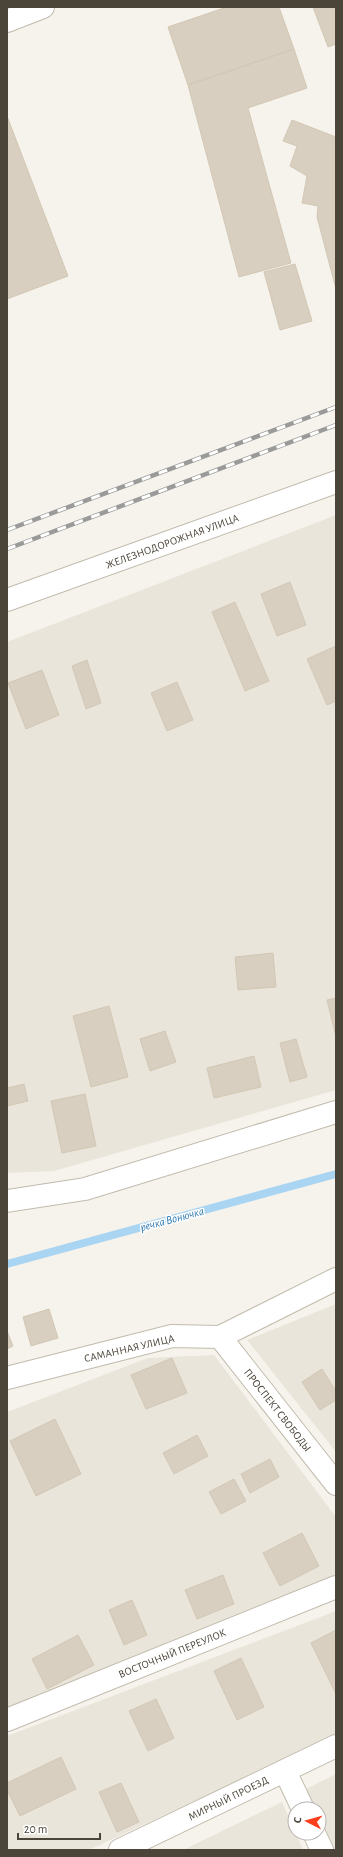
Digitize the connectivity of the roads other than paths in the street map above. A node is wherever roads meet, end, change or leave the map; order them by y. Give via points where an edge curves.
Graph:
1 (43, 7) edge
2 (7, 21) edge
3 (336, 482) edge
4 (7, 600) edge
5 (336, 1112) edge
6 (7, 1201) edge
7 (336, 1279) edge
8 (220, 1337) junction
9 (7, 1378) edge
10 (336, 1484) edge
11 (336, 1586) edge
12 (7, 1720) edge
13 (336, 1746) edge
14 (285, 1771) junction
15 (299, 1801) edge
16 (120, 1850) edge

1 - 2 street
3 - 4 street, ЖЕЛЕЗНОДОРОЖНАЯ УЛИЦА
5 - 6 street via 85,1189
7 - 8 street, САМАННАЯ УЛИЦА
8 - 9 street, САМАННАЯ УЛИЦА via 172,1336
8 - 10 street, ПРОСПЕКТ СВОБОДЫ
11 - 12 street, ВОСТОЧНЫЙ ПЕРЕУЛОК
13 - 14 street, МИРНЫЙ ПРОЕЗД
14 - 15 street
14 - 16 street, МИРНЫЙ ПРОЕЗД

